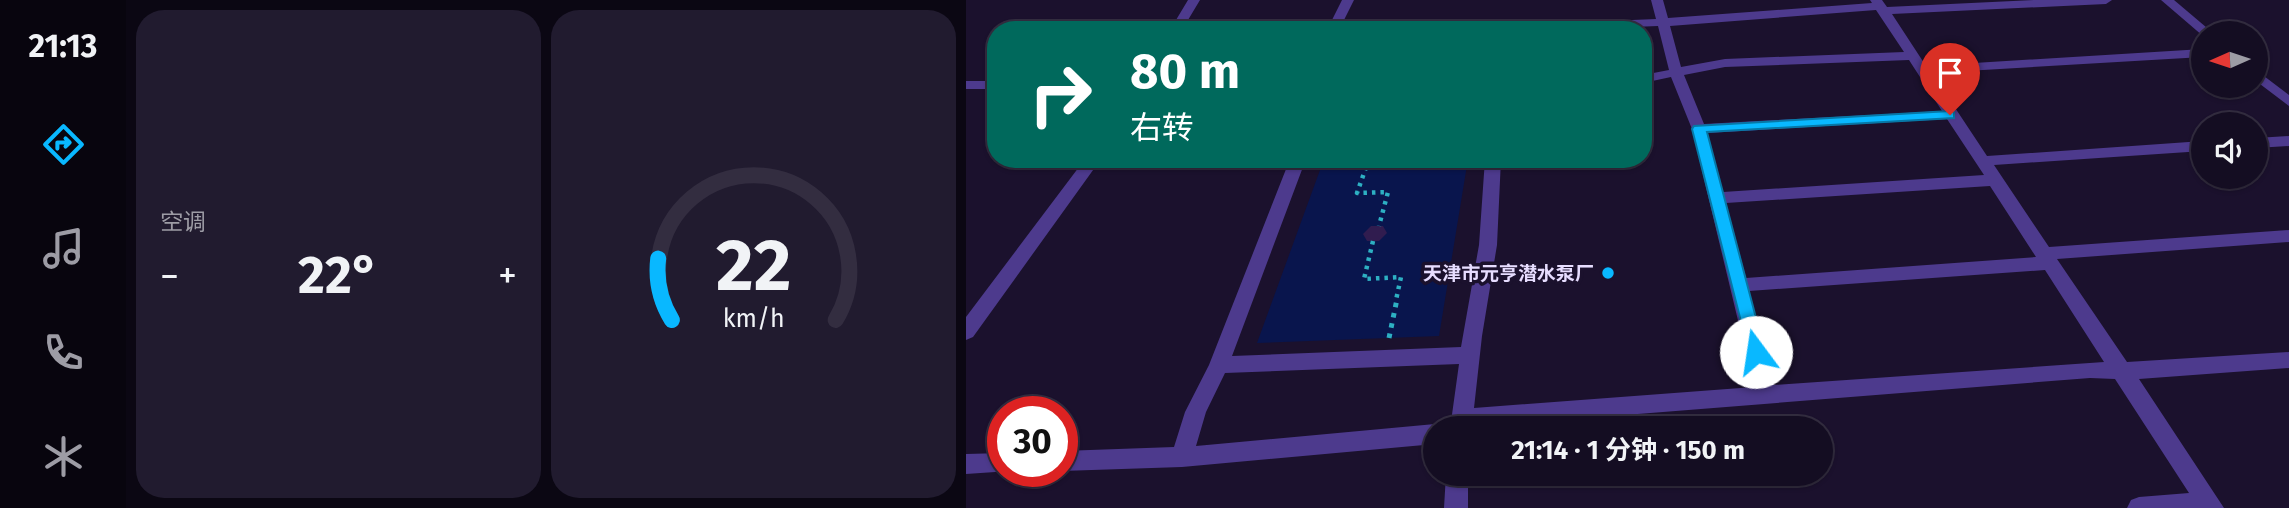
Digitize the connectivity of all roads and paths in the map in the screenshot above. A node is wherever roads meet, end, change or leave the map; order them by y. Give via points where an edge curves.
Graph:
1 (1194, 0) edge
2 (1348, 0) edge
3 (1657, 0) edge
4 (2106, 0) edge
5 (2167, 0) edge
6 (1879, 6) edge
7 (1182, 21) edge
8 (1338, 21) edge
9 (2192, 21) edge
10 (1662, 22) junction
11 (1652, 23) edge
12 (2191, 53) edge
13 (1917, 62) junction
14 (1676, 72) junction
15 (1652, 77) edge
16 (2268, 84) edge
17 (966, 85) edge
18 (987, 85) edge
19 (2289, 102) edge
20 (1950, 115) junction
21 (1699, 129) junction
22 (2289, 141) edge
23 (2268, 142) edge
24 (2191, 147) edge
25 (1981, 161) junction
26 (1086, 168) edge
27 (1295, 168) edge
28 (1366, 168) edge
29 (1492, 168) edge
30 (1994, 180) junction
31 (1717, 198) junction
32 (1379, 226) dead end
33 (2289, 236) edge
34 (1373, 241) dead end
35 (2046, 259) junction
36 (1739, 285) junction
37 (966, 332) edge
38 (1388, 345) dead end
39 (1470, 355) junction
40 (2289, 360) edge
41 (1219, 365) junction
42 (2121, 371) junction
43 (1767, 396) junction
44 (1463, 416) edge
45 (1549, 416) edge
46 (1423, 435) edge
47 (1182, 457) junction
48 (1078, 460) edge
49 (987, 463) edge
50 (966, 464) edge
51 (1457, 486) edge
52 (2211, 505) edge
53 (1456, 508) edge
54 (2139, 508) edge

1 - 7 street
2 - 8 street
3 - 10 street
4 - 6 street
5 - 9 street
6 - 10 street
6 - 13 street
10 - 11 street
10 - 14 street
12 - 13 street
13 - 14 street via 1725,63
13 - 20 street
14 - 15 street
14 - 21 street
16 - 19 street
17 - 18 street
20 - 21 street
20 - 25 street
21 - 31 street
22 - 23 street
24 - 25 street
25 - 30 street
26 - 37 street
27 - 41 street
28 - 32 path via 1357,193 1388,192
29 - 39 street via 1488,245
30 - 31 street
30 - 35 street
31 - 36 street
33 - 35 street
34 - 38 path via 1364,279 1401,277
35 - 36 street
35 - 42 street
36 - 43 street
39 - 41 street
39 - 44 street
40 - 42 street
41 - 47 street via 1196,412
42 - 43 street
42 - 52 street
43 - 45 street
46 - 47 street
47 - 48 street
49 - 50 street
51 - 53 street
52 - 54 street

